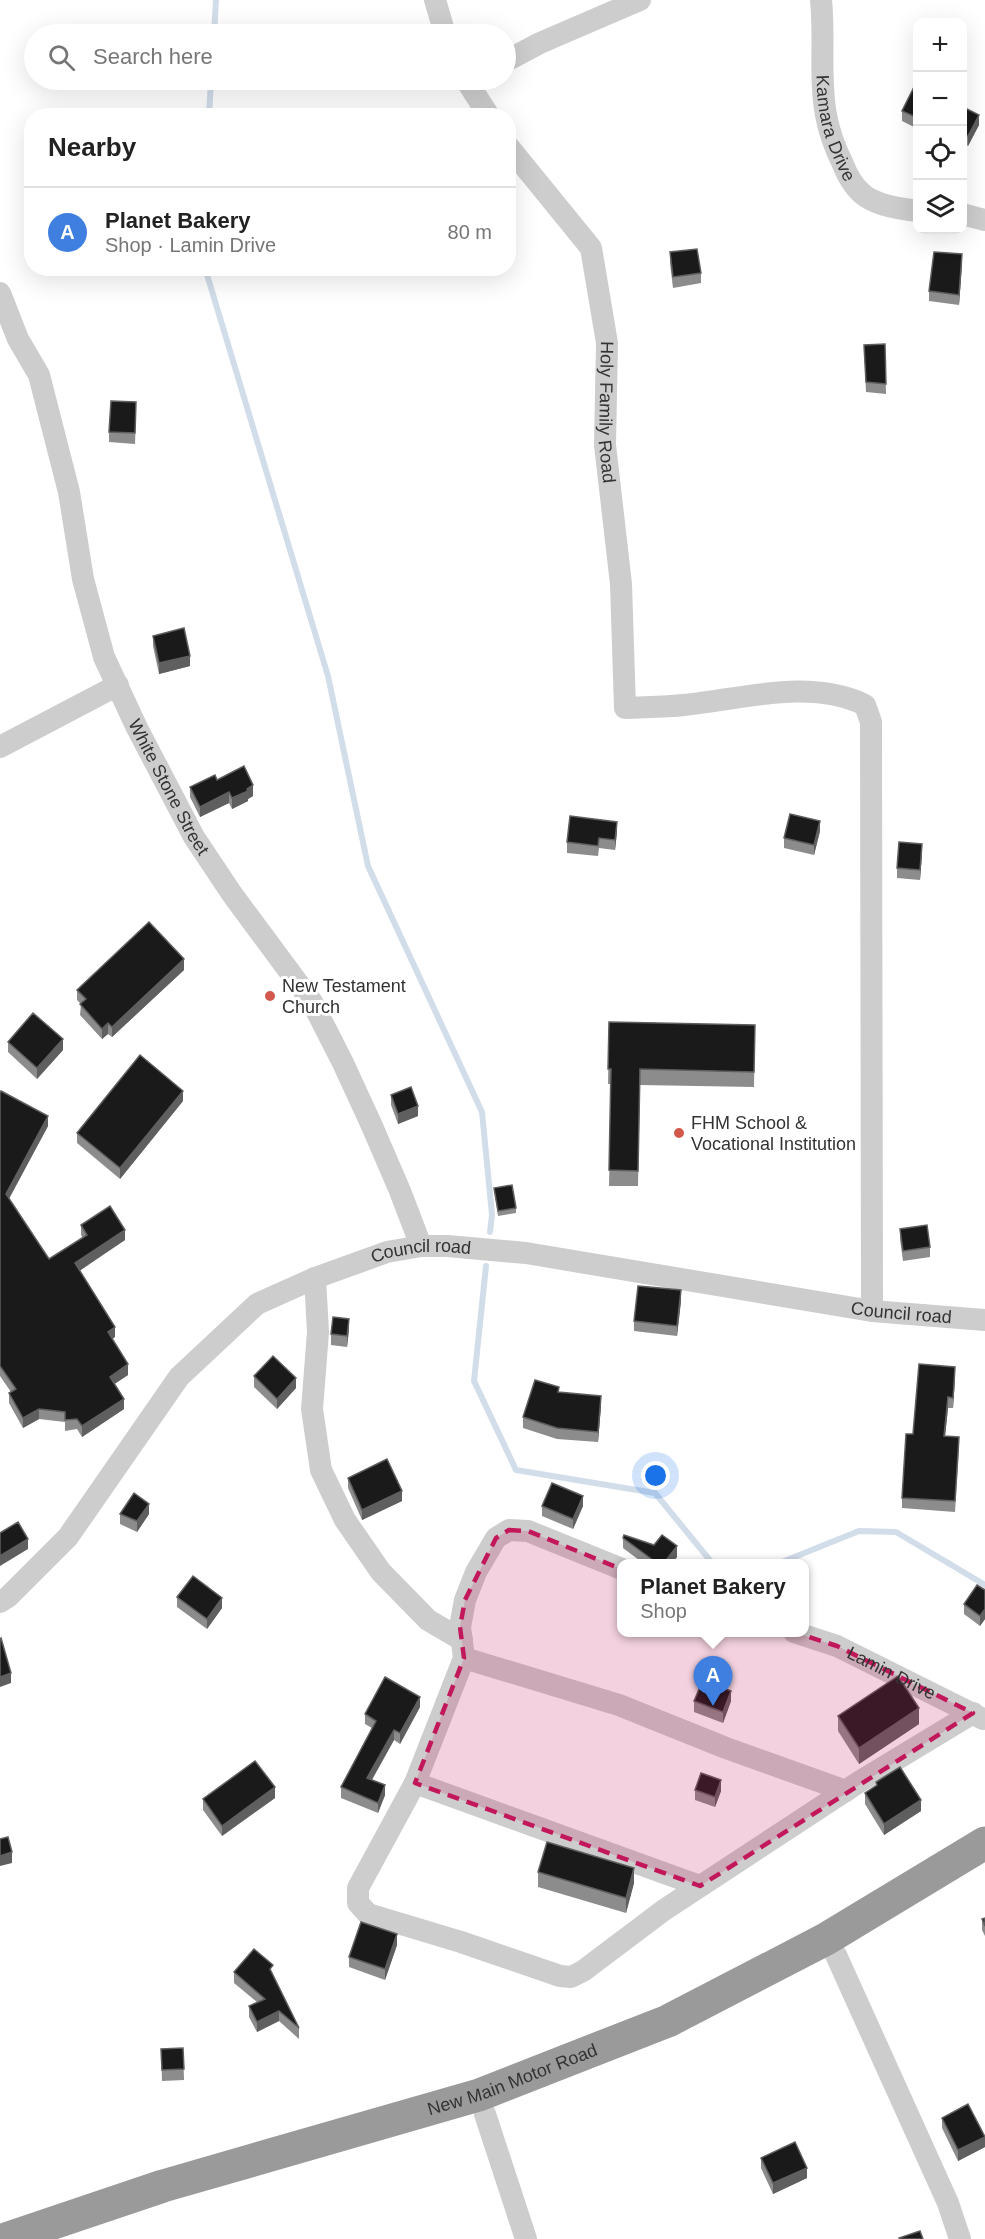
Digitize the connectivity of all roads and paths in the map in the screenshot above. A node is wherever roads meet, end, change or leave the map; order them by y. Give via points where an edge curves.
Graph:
1 (435, 0) edge
2 (640, 0) edge
3 (821, 0) edge
4 (442, 24) edge
5 (516, 56) edge
6 (477, 90) edge
7 (485, 108) edge
8 (516, 156) edge
9 (913, 210) edge
10 (967, 215) edge
11 (985, 220) edge
12 (0, 293) edge
13 (118, 685) junction
14 (0, 747) edge
15 (421, 1246) junction
16 (315, 1278) junction
17 (872, 1311) junction
18 (985, 1320) edge
19 (617, 1567) edge
20 (0, 1602) edge
21 (809, 1637) edge
22 (463, 1649) junction
23 (979, 1717) edge
24 (415, 1783) junction
25 (846, 1791) junction
26 (985, 1843) edge
27 (985, 1865) edge
28 (700, 1886) junction
29 (836, 1955) junction
30 (485, 2114) junction
31 (6, 2239) edge
32 (68, 2239) edge
33 (526, 2239) edge
34 (960, 2239) edge

1 - 4 street
2 - 5 street
3 - 9 street, Kamara Drive via 826,114 848,178 864,196 881,204
6 - 7 street
8 - 17 street, Holy Family Road via 591,248 607,343 605,445 621,585 625,708 777,693 816,693 865,705 871,722
10 - 11 street
12 - 13 street, White Stone Street via 18,339 39,375 69,492 83,579 104,657
13 - 14 street
13 - 15 street, White Stone Street via 194,837 312,1002 344,1063
15 - 16 street, Council road via 387,1252
15 - 17 street, Council road via 526,1253
16 - 20 street, Council road via 257,1304 179,1377 68,1537
16 - 22 street via 318,1332 312,1409 321,1470 345,1520 381,1572
17 - 18 street, Council road
19 - 22 street via 528,1531 509,1530 496,1538 465,1600 460,1627
21 - 23 street, Lamin Drive via 837,1646
22 - 24 street
22 - 25 street
23 - 25 street
24 - 28 street
24 - 28 street via 358,1888 358,1903 368,1914 571,1977
25 - 28 street
26 - 31 highway, New Main Motor Road via 826,1939 668,2021 479,2095 163,2186
27 - 29 highway, New Main Motor Road
29 - 30 highway, New Main Motor Road via 677,2039
29 - 34 street via 948,2203
30 - 32 highway, New Main Motor Road
30 - 33 street

